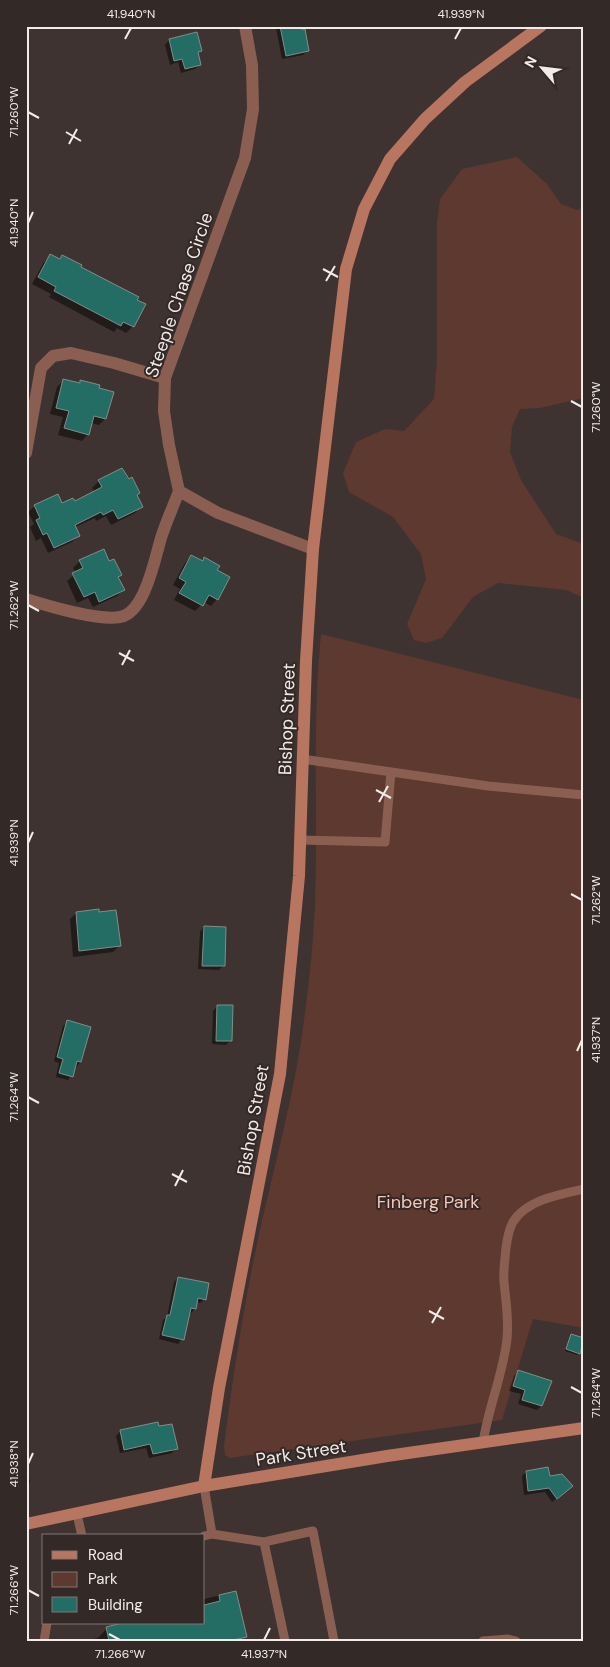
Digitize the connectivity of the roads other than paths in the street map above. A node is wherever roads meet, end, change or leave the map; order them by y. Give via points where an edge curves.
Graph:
1 (245, 26) edge
2 (541, 26) edge
3 (165, 378) junction
4 (26, 454) edge
5 (179, 491) junction
6 (313, 549) junction
7 (26, 599) edge
8 (302, 760) junction
9 (390, 772) junction
10 (584, 795) edge
11 (300, 840) junction
12 (584, 1189) edge
13 (584, 1428) edge
14 (483, 1443) junction
15 (204, 1486) junction
16 (77, 1514) junction
17 (26, 1524) edge
18 (82, 1534) edge
19 (208, 1535) edge
20 (264, 1542) junction
21 (47, 1624) edge
22 (44, 1641) edge
23 (285, 1641) edge
24 (334, 1641) edge
25 (483, 1641) edge
26 (516, 1641) edge

1 - 3 street, Steeple Chase Circle via 252,65 253,109 245,158
2 - 6 street, Bishop Street via 465,82 425,119 390,159 364,209 346,269
3 - 4 street via 71,353 53,356 41,368
3 - 5 street, Steeple Chase Circle via 164,410
5 - 6 street via 218,513
5 - 7 street via 147,589 136,606 122,617 92,615
6 - 8 street, Bishop Street
8 - 9 lane
8 - 11 street, Bishop Street
9 - 10 lane
9 - 11 lane via 384,842
11 - 15 street, Bishop Street via 295,929 280,1074 219,1388
12 - 14 lane via 548,1198 531,1206 513,1222 504,1263 509,1321 505,1355
13 - 14 street, Park Street
14 - 15 street, Park Street
15 - 16 street, Park Street
15 - 19 lane
16 - 17 street, Park Street
16 - 18 lane
19 - 20 lane
20 - 23 lane
20 - 24 lane via 313,1532
21 - 22 lane
25 - 26 lane

